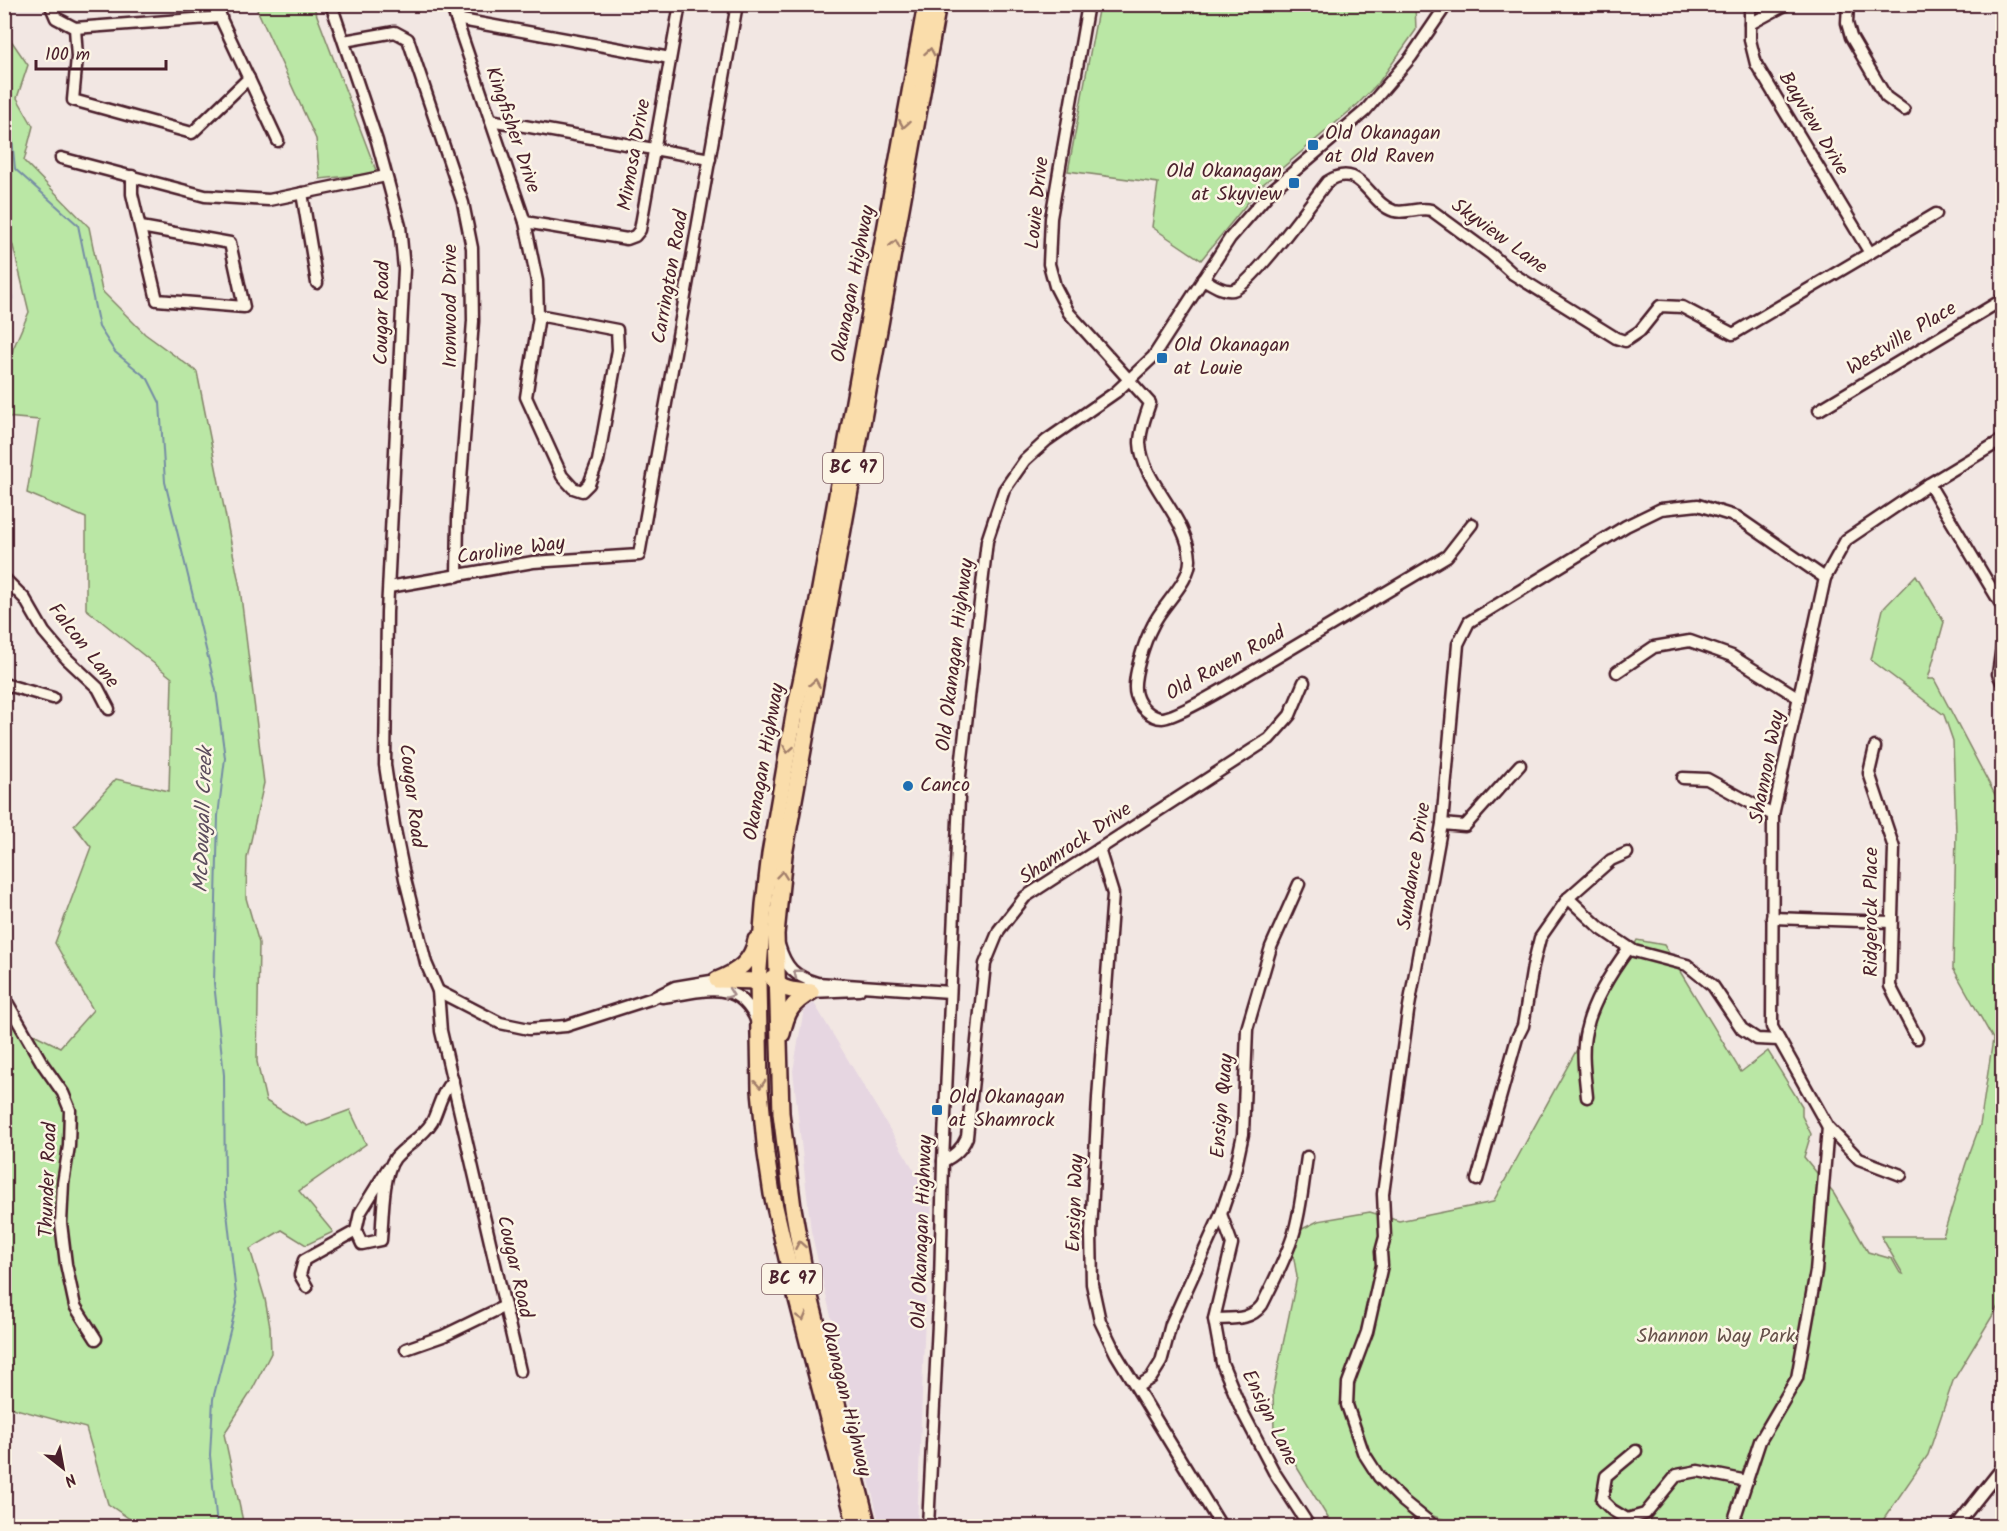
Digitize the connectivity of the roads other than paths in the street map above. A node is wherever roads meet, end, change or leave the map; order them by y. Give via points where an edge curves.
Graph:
1 (50, 4) edge
2 (214, 4) edge
3 (331, 4) edge
4 (451, 4) edge
5 (680, 4) edge
6 (737, 4) edge
7 (926, 4) edge
8 (938, 4) edge
9 (1088, 4) edge
10 (1447, 4) edge
11 (1750, 4) edge
12 (1787, 4) edge
13 (1848, 4) edge
14 (1916, 4) edge
15 (1939, 4) edge
16 (221, 16) junction
17 (456, 19) junction
18 (1750, 24) junction
19 (75, 28) junction
20 (344, 41) junction
21 (670, 58) junction
22 (249, 78) junction
23 (1904, 110) dead end
24 (490, 120) junction
25 (278, 141) dead end
26 (654, 149) junction
27 (61, 158) dead end
28 (710, 159) junction
29 (132, 176) junction
30 (386, 176) junction
31 (302, 193) junction
32 (1936, 214) dead end
33 (525, 222) junction
34 (141, 227) junction
35 (1870, 253) junction
36 (1203, 279) junction
37 (317, 283) dead end
38 (2002, 300) edge
39 (538, 316) dead end
40 (1130, 381) junction
41 (1819, 410) dead end
42 (2002, 440) edge
43 (1929, 484) junction
44 (1472, 524) dead end
45 (639, 555) joint
46 (457, 576) junction
47 (1825, 578) junction
48 (4, 579) edge
49 (388, 587) junction
50 (2002, 606) edge
51 (2002, 646) edge
52 (1617, 672) dead end
53 (1304, 682) dead end
54 (2002, 682) edge
55 (4, 684) edge
56 (53, 698) dead end
57 (1799, 698) junction
58 (109, 709) dead end
59 (1875, 747) dead end
60 (1520, 765) dead end
61 (1683, 778) dead end
62 (1773, 815) junction
63 (1442, 824) junction
64 (1099, 849) junction
65 (1627, 853) dead end
66 (1299, 884) dead end
67 (1568, 898) junction
68 (764, 905) junction
69 (1772, 918) junction
70 (1891, 922) junction
71 (776, 934) junction
72 (1629, 948) junction
73 (717, 980) junction
74 (758, 981) junction
75 (776, 983) junction
76 (874, 988) junction
77 (438, 991) junction
78 (811, 992) junction
79 (950, 992) junction
80 (4, 997) edge
81 (653, 998) junction
82 (758, 1026) junction
83 (1917, 1038) dead end
84 (1779, 1040) junction
85 (778, 1052) junction
86 (453, 1080) junction
87 (1587, 1097) dead end
88 (1828, 1127) junction
89 (1307, 1157) dead end
90 (943, 1161) junction
91 (388, 1168) junction
92 (1901, 1175) dead end
93 (1477, 1180) dead end
94 (1221, 1214) junction
95 (356, 1231) junction
96 (307, 1287) dead end
97 (505, 1306) junction
98 (1214, 1319) junction
99 (96, 1339) dead end
100 (406, 1349) dead end
101 (520, 1371) dead end
102 (1137, 1388) junction
103 (1636, 1451) dead end
104 (2002, 1468) edge
105 (1747, 1481) junction
106 (856, 1527) edge
107 (868, 1527) edge
108 (928, 1527) edge
109 (1221, 1527) edge
110 (1309, 1527) edge
111 (1434, 1527) edge
112 (1732, 1527) edge
113 (1956, 1527) edge

1 - 19 street via 56,18
2 - 16 street
3 - 20 street, Cougar Road
4 - 17 street, Kingfisher Drive
5 - 21 street, Mimosa Drive
6 - 28 street, Carrington Road
7 -> 68 highway, Okanagan Highway / BC 97 via 794,715
71 -> 8 highway, Okanagan Highway / BC 97 via 784,855
9 - 40 street, Louie Drive via 1051,218 1049,264 1069,314
10 - 36 street, Old Okanagan Highway via 1411,57 1365,111 1271,191 1230,238
11 - 18 street, Bayview Drive
12 - 18 street
13 - 23 street via 1851,38 1886,97
14 - 15 street
16 - 19 street
16 - 22 street
17 - 21 street
17 - 24 street, Kingfisher Drive
18 - 35 street, Bayview Drive via 1756,64
19 - 22 street via 73,100 192,133
20 - 30 street, Cougar Road
20 - 46 street, Ironwood Drive via 394,32 408,39 463,203 471,248 473,321
21 - 26 street, Mimosa Drive
22 - 25 street
24 - 26 street
24 - 33 street, Kingfisher Drive
26 - 28 street
26 - 33 street, Mimosa Drive via 640,230 635,236 617,238
27 - 29 street
28 - 45 street, Carrington Road
29 - 31 street via 205,196 269,200
29 - 34 street via 132,194
30 - 31 street
30 - 49 street, Cougar Road via 400,226 404,269
31 - 37 street
32 - 35 street
33 - 39 street, Kingfisher Drive via 535,268 538,315 617,330 618,350 598,461 590,484 582,490 573,488 562,476 526,397
34 - 34 street via 157,300 244,307 230,243
35 - 36 street, Skyview Lane via 1733,334 1682,307 1659,306 1640,331 1625,341 1513,274 1431,210 1395,212 1380,203 1363,183 1343,176 1327,182 1239,288 1225,290
36 - 40 street, Old Okanagan Highway via 1153,357
38 - 41 street, Westville Place
40 - 44 street, Old Raven Road via 1150,403 1140,438 1142,456 1186,541 1190,559 1187,574 1153,625 1136,676 1136,695 1145,711 1159,718 1169,717 1218,692 1447,556
40 - 79 street, Old Okanagan Highway via 1025,460 1004,490 987,541 960,776
42 - 43 street, Shannon Way
43 - 47 street, Shannon Way via 1846,540
43 - 50 street
45 - 46 street, Caroline Way via 533,562
46 - 49 street, Caroline Way
47 - 57 street, Shannon Way
47 - 63 street, Sundance Drive via 1737,517 1698,505 1661,510 1626,526 1469,622 1458,644
48 - 58 street, Falcon Lane via 25,599 44,632 66,658 98,688
49 - 77 street, Cougar Road via 385,765 405,879 426,963
51 - 54 street via 1998,674
52 - 57 street via 1654,647 1690,641 1732,656
53 - 64 street, Shamrock Drive via 1290,715 1269,739
55 - 56 street
57 - 62 street, Shannon Way
59 - 70 street, Ridgerock Place via 1869,773 1894,848
60 - 63 street via 1465,826
61 - 62 street via 1707,778
62 - 69 street, Shannon Way
63 - 111 street, Sundance Drive via 1408,1012 1385,1183 1382,1265 1367,1332 1348,1383 1347,1405 1363,1452 1380,1477
64 - 90 street, Shamrock Drive via 1025,897 999,930 985,964 967,1137 959,1151
64 - 102 street, Ensign Way via 1113,894 1098,1098 1092,1284 1100,1321
65 - 67 street via 1611,860
66 - 94 street, Ensign Quay via 1271,946 1248,1029 1243,1134
67 - 72 street
67 - 93 street via 1540,938 1523,1026
68 - 73 highway via 750,958
68 - 74 highway, Okanagan Highway / BC 97
68 - 75 highway via 771,934 769,969
69 - 70 street
69 - 84 street, Shannon Way via 1772,1028
70 - 83 street, Ridgerock Place via 1890,986
71 - 75 highway, Okanagan Highway / BC 97
76 -> 71 street via 803,979 783,956
72 - 84 street via 1687,965 1713,986 1742,1029 1757,1039
72 - 87 street via 1603,988 1586,1030
73 - 74 highway
73 - 81 street via 675,987
74 - 82 highway, Okanagan Highway / BC 97
74 - 85 highway via 767,995 767,1025
75 - 78 highway via 788,990
75 - 85 highway, Okanagan Highway / BC 97
76 - 78 street
76 - 79 street
77 - 81 street via 500,1023 529,1029 566,1026
77 - 86 street, Cougar Road via 441,1031
78 - 85 highway via 792,1005
79 - 90 street, Old Okanagan Highway
80 - 99 street, Thunder Road via 70,1110 61,1223 75,1306
81 -> 82 street via 703,990 724,991 742,999
82 -> 106 highway, Okanagan Highway / BC 97 via 760,1090 772,1194
84 - 88 street, Shannon Way
107 -> 85 highway, Okanagan Highway / BC 97 via 806,1281 781,1113
86 - 91 street via 426,1131
86 - 97 street, Cougar Road
88 - 92 street, Shannon Way via 1859,1159
88 - 105 street via 1816,1271 1797,1378 1760,1441
89 - 98 street via 1294,1234 1262,1305 1248,1318
90 - 108 street, Old Okanagan Highway
91 - 95 street via 360,1213
91 - 95 street via 381,1240 362,1244
94 - 98 street, Ensign Lane via 1232,1244
94 - 102 street, Ensign Quay via 1171,1324 1161,1362
95 - 96 street via 304,1260 300,1275
97 - 100 street
97 - 101 street, Cougar Road
98 - 110 street, Ensign Lane via 1222,1363 1242,1411
102 - 109 street, Ensign Way
103 - 105 street via 1606,1476 1602,1500 1627,1519 1645,1514 1677,1476 1698,1471
104 - 113 street
105 - 112 street

